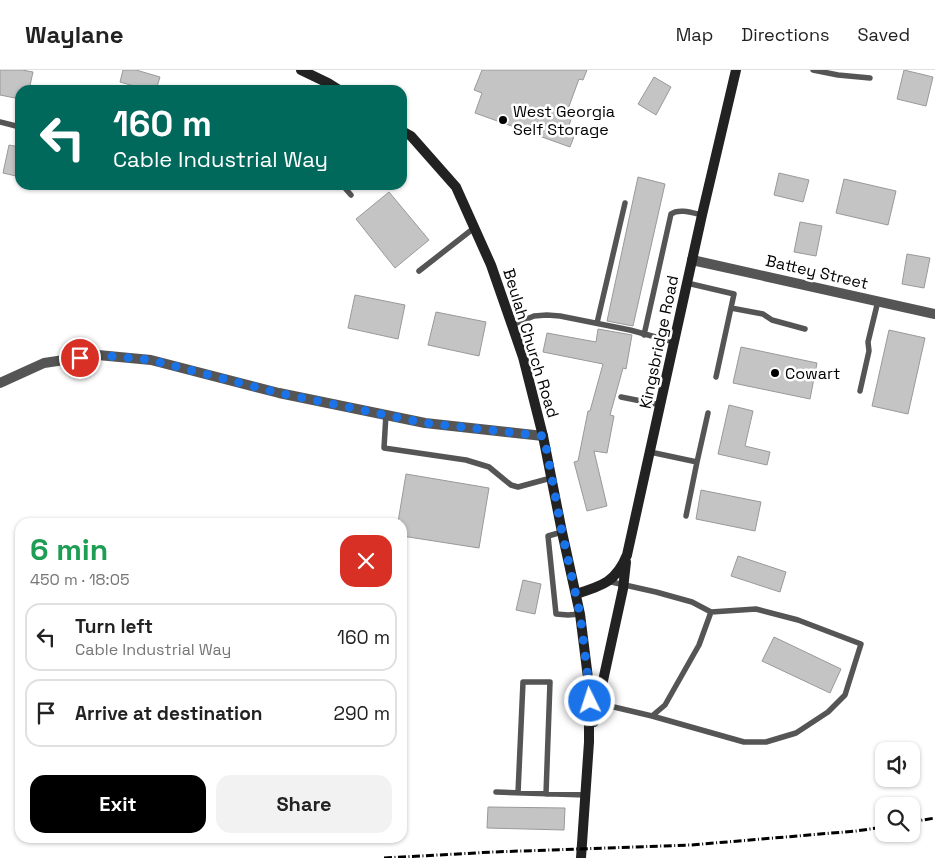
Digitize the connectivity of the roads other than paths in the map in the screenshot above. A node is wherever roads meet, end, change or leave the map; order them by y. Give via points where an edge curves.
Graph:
1 (301, 70) edge
2 (736, 70) edge
3 (813, 70) edge
4 (870, 78) dead end
5 (331, 85) edge
6 (0, 122) edge
7 (15, 126) edge
8 (407, 134) edge
9 (347, 190) edge
10 (351, 194) dead end
11 (625, 203) dead end
12 (702, 215) junction
13 (474, 228) junction
14 (692, 260) junction
15 (419, 271) dead end
16 (687, 284) junction
17 (878, 302) junction
18 (731, 308) junction
19 (935, 314) edge
20 (598, 323) junction
21 (512, 325) junction
22 (805, 329) dead end
23 (644, 335) junction
24 (674, 342) junction
25 (716, 376) dead end
26 (0, 383) edge
27 (860, 391) dead end
28 (621, 396) dead end
29 (661, 405) junction
30 (708, 413) dead end
31 (386, 414) junction
32 (544, 436) junction
33 (650, 452) junction
34 (697, 462) junction
35 (551, 478) junction
36 (686, 516) dead end
37 (562, 532) junction
38 (627, 555) junction
39 (607, 582) junction
40 (623, 584) junction
41 (576, 594) junction
42 (711, 612) junction
43 (580, 614) junction
44 (594, 702) junction
45 (652, 716) junction
46 (496, 792) dead end
47 (518, 793) junction
48 (546, 794) junction
49 (586, 795) junction
50 (581, 858) edge

1 - 5 street
2 - 12 street, Kingsbridge Road
3 - 4 lane
6 - 7 lane
8 - 13 street, Beulah Church Road via 456,187
9 - 10 lane
11 - 20 lane
12 - 14 street, Kingsbridge Road
12 - 23 lane via 678,211 671,214
13 - 15 lane
13 - 21 street, Beulah Church Road
14 - 16 street, Kingsbridge Road
14 - 17 street, Battey Street
16 - 18 lane via 734,294
16 - 24 street, Kingsbridge Road
17 - 19 street, Battey Street
17 - 27 lane
18 - 22 lane via 764,314 772,320
18 - 25 lane
20 - 21 lane via 547,315 534,316
20 - 23 lane
21 - 32 street, Beulah Church Road
23 - 24 lane
24 - 29 street, Kingsbridge Road
26 - 31 street via 44,363 98,355 151,360 279,393
28 - 29 lane
29 - 33 street, Kingsbridge Road
30 - 34 lane
31 - 32 street via 425,423
31 - 35 lane via 384,448 481,464 510,485 518,487
32 - 35 street, Beulah Church Road
33 - 34 lane
33 - 38 street, Kingsbridge Road
34 - 36 lane
35 - 37 street, Beulah Church Road
37 - 41 street, Beulah Church Road
37 - 43 lane via 548,536 556,614
38 - 39 street, Kingsbridge Road via 622,567
38 - 40 street
39 - 40 lane
39 - 41 street, Kingsbridge Road
40 - 42 lane via 692,602
40 - 44 street
41 - 43 street, Beulah Church Road
42 - 45 lane via 699,645 665,705
42 - 45 lane via 756,608 861,644 845,694 828,712 796,732 766,742 744,742
43 - 44 street, Beulah Church Road
44 - 45 lane
44 - 49 street, Beulah Church Road
46 - 47 lane
47 - 48 lane
47 - 48 lane via 523,682 550,682
48 - 49 lane
49 - 50 street, Beulah Church Road

